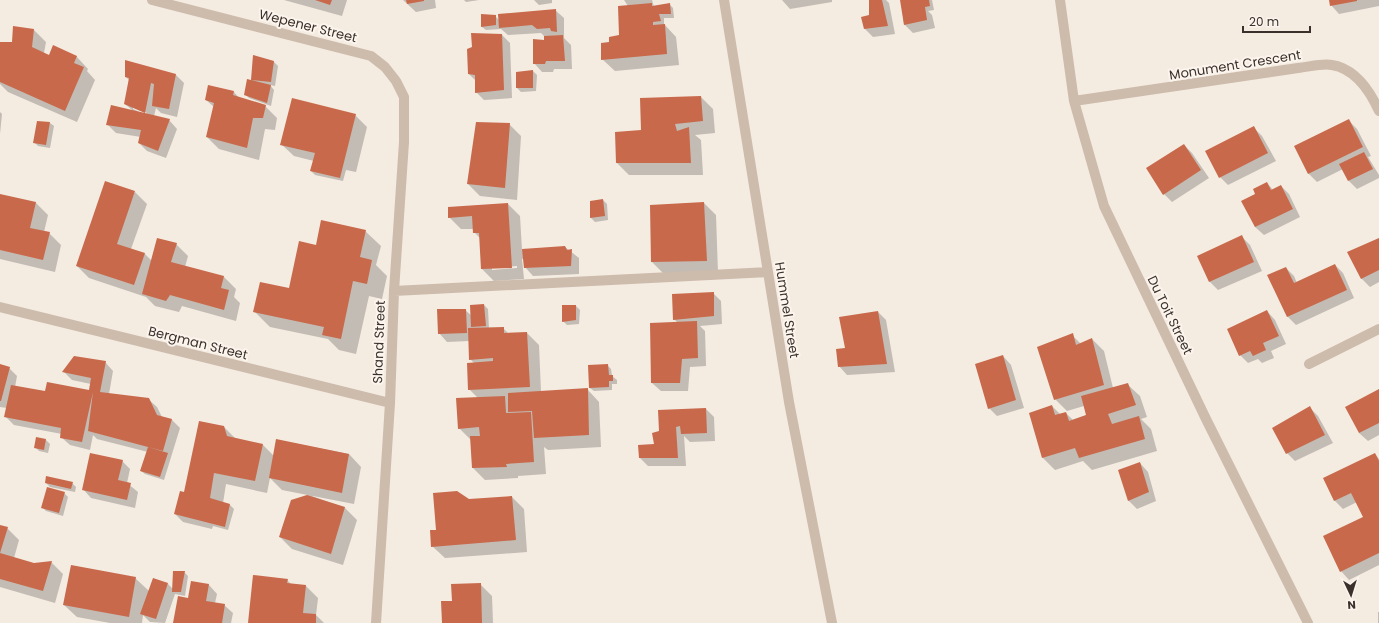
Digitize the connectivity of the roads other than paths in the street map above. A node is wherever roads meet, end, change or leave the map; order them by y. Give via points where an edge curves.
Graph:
1 (152, 0) edge
2 (724, 0) edge
3 (1060, 0) edge
4 (386, 67) joint
5 (1074, 101) junction
6 (1379, 111) edge
7 (767, 272) junction
8 (394, 291) junction
9 (0, 307) edge
10 (1379, 329) edge
11 (1309, 364) dead end
12 (390, 403) junction
13 (376, 623) edge
14 (832, 623) edge
15 (1308, 623) edge

1 - 4 street, Wepener Street via 355,51 371,56
2 - 7 street, Hummel Street
3 - 5 street, Du Toit Street
4 - 8 street, Shand Street via 404,97 404,142
5 - 6 street, Monument Crescent via 1332,65 1353,73 1366,88
5 - 15 street, Du Toit Street via 1104,206
7 - 8 street
7 - 14 street, Hummel Street via 789,402
8 - 12 street, Shand Street
9 - 12 street, Bergman Street
10 - 11 street
12 - 13 street, Shand Street

